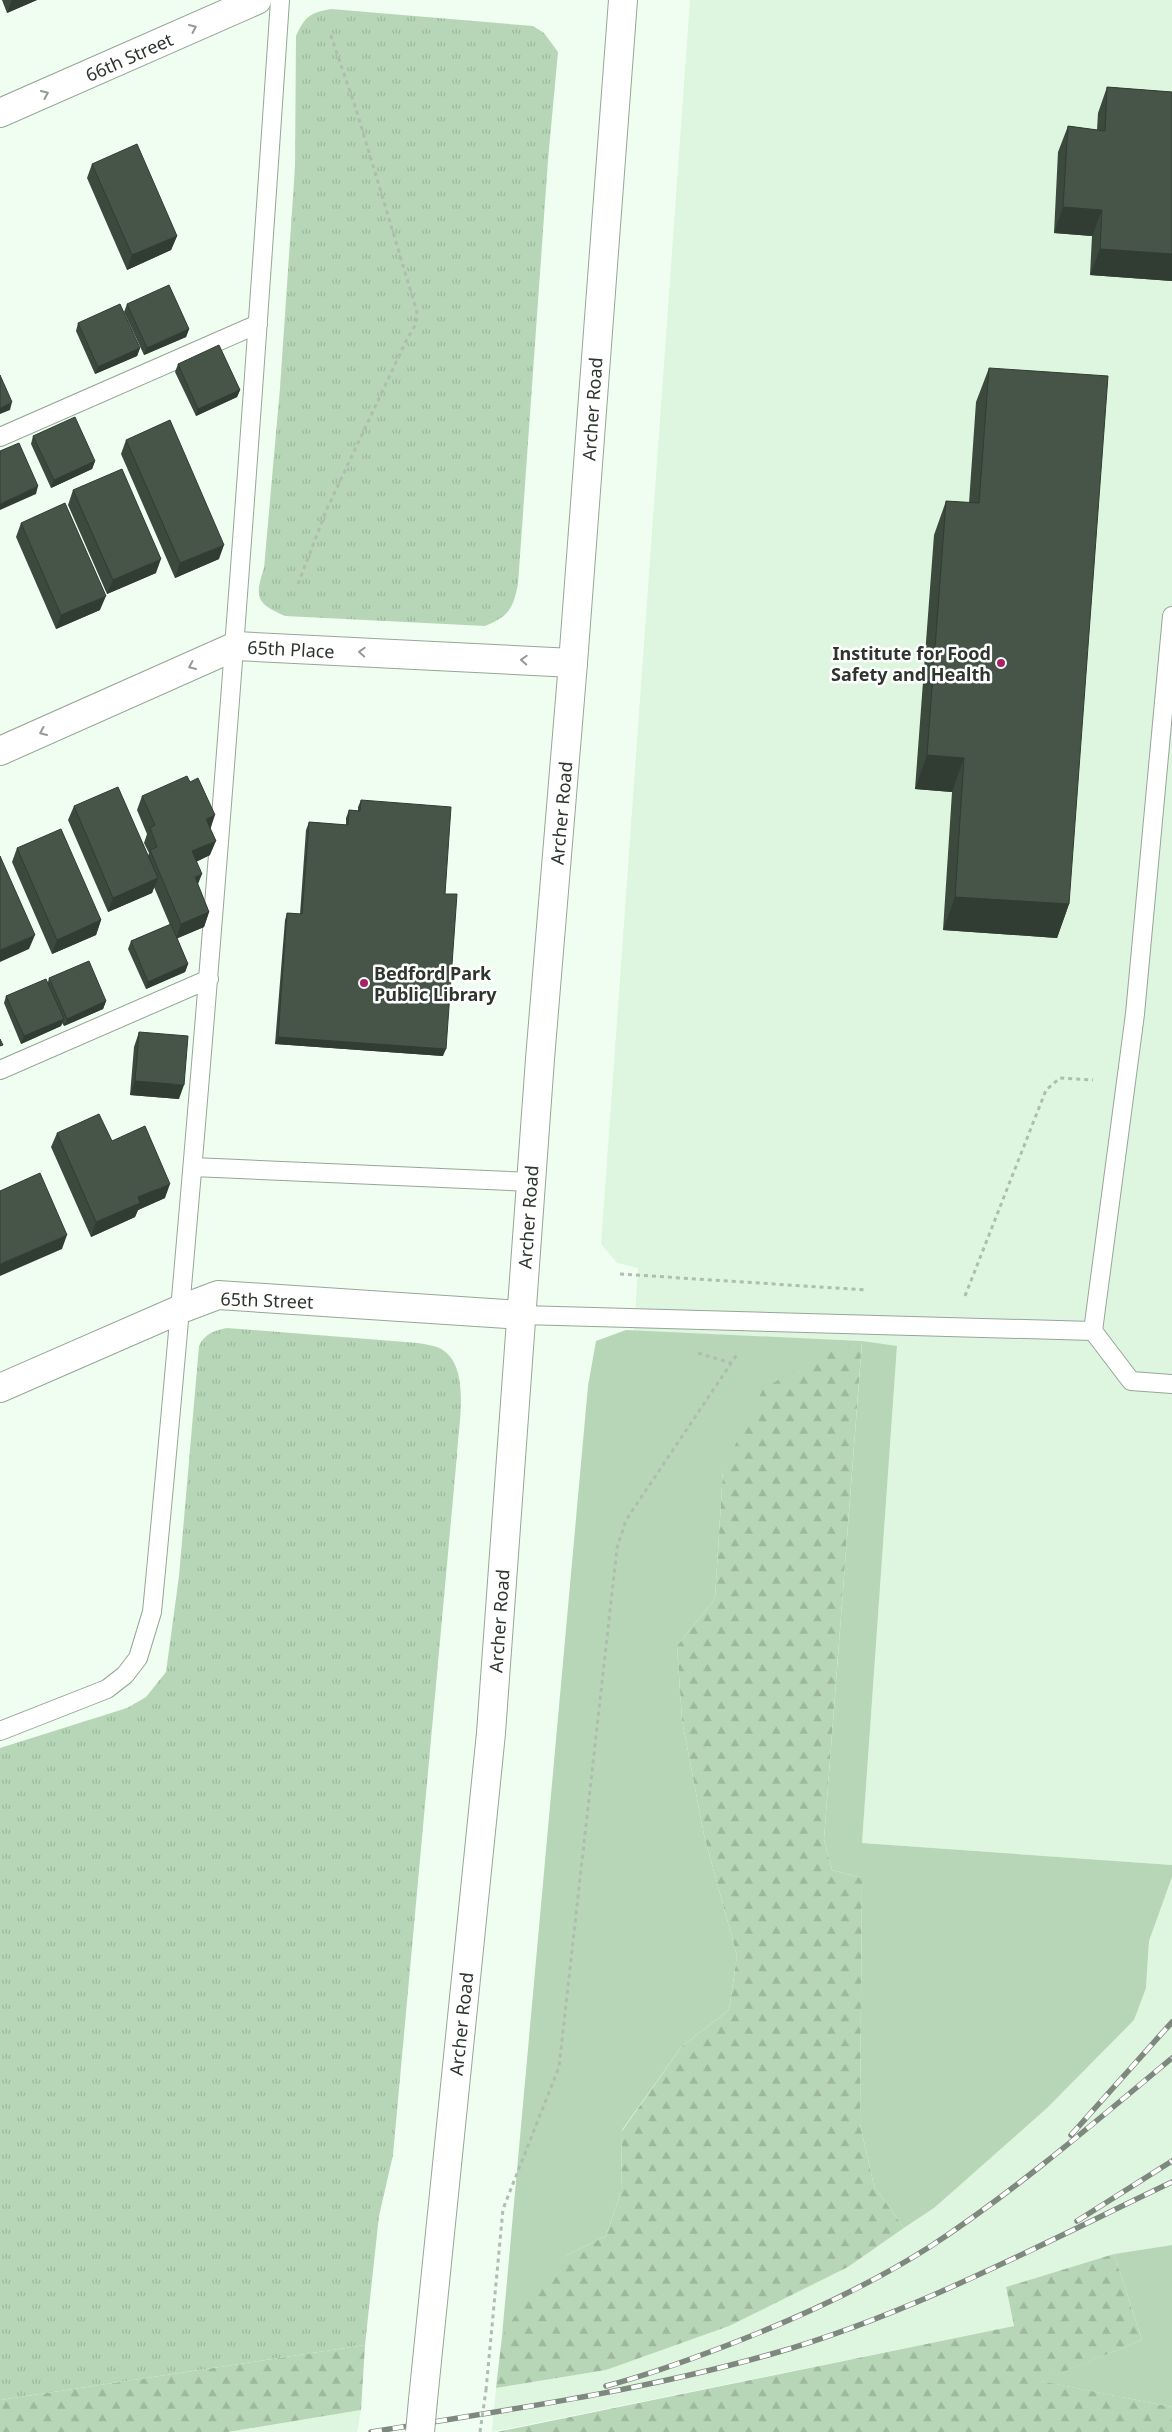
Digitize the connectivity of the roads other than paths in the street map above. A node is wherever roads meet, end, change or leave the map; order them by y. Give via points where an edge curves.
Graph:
1 (257, 0) edge
2 (280, 0) edge
3 (623, 0) edge
4 (0, 113) edge
5 (258, 324) junction
6 (0, 437) edge
7 (1172, 616) edge
8 (236, 646) junction
9 (573, 663) junction
10 (0, 751) edge
11 (209, 979) junction
12 (0, 1070) edge
13 (193, 1167) junction
14 (531, 1182) junction
15 (181, 1309) junction
16 (522, 1314) junction
17 (1093, 1331) junction
18 (1172, 1384) edge
19 (0, 1388) edge
20 (0, 1731) edge
21 (420, 2432) edge

4 -> 1 main road, 66th Street
2 - 5 lane
3 - 9 main road, Archer Road
5 - 6 lane
5 - 8 lane
7 - 17 lane via 1135,1014
9 -> 8 main road, 65th Place
8 -> 10 main road, 65th Place
8 - 11 lane
9 - 14 main road, Archer Road
11 - 12 lane
11 - 13 lane
13 - 14 lane
13 - 15 lane
14 - 16 main road, Archer Road
15 - 16 main road, 65th Street via 218,1295
15 - 19 main road, 65th Street
15 - 20 lane via 152,1612 138,1658 125,1675 107,1688
16 - 17 lane
16 - 21 main road, Archer Road, bridge via 491,1733
17 - 18 lane via 1130,1381

